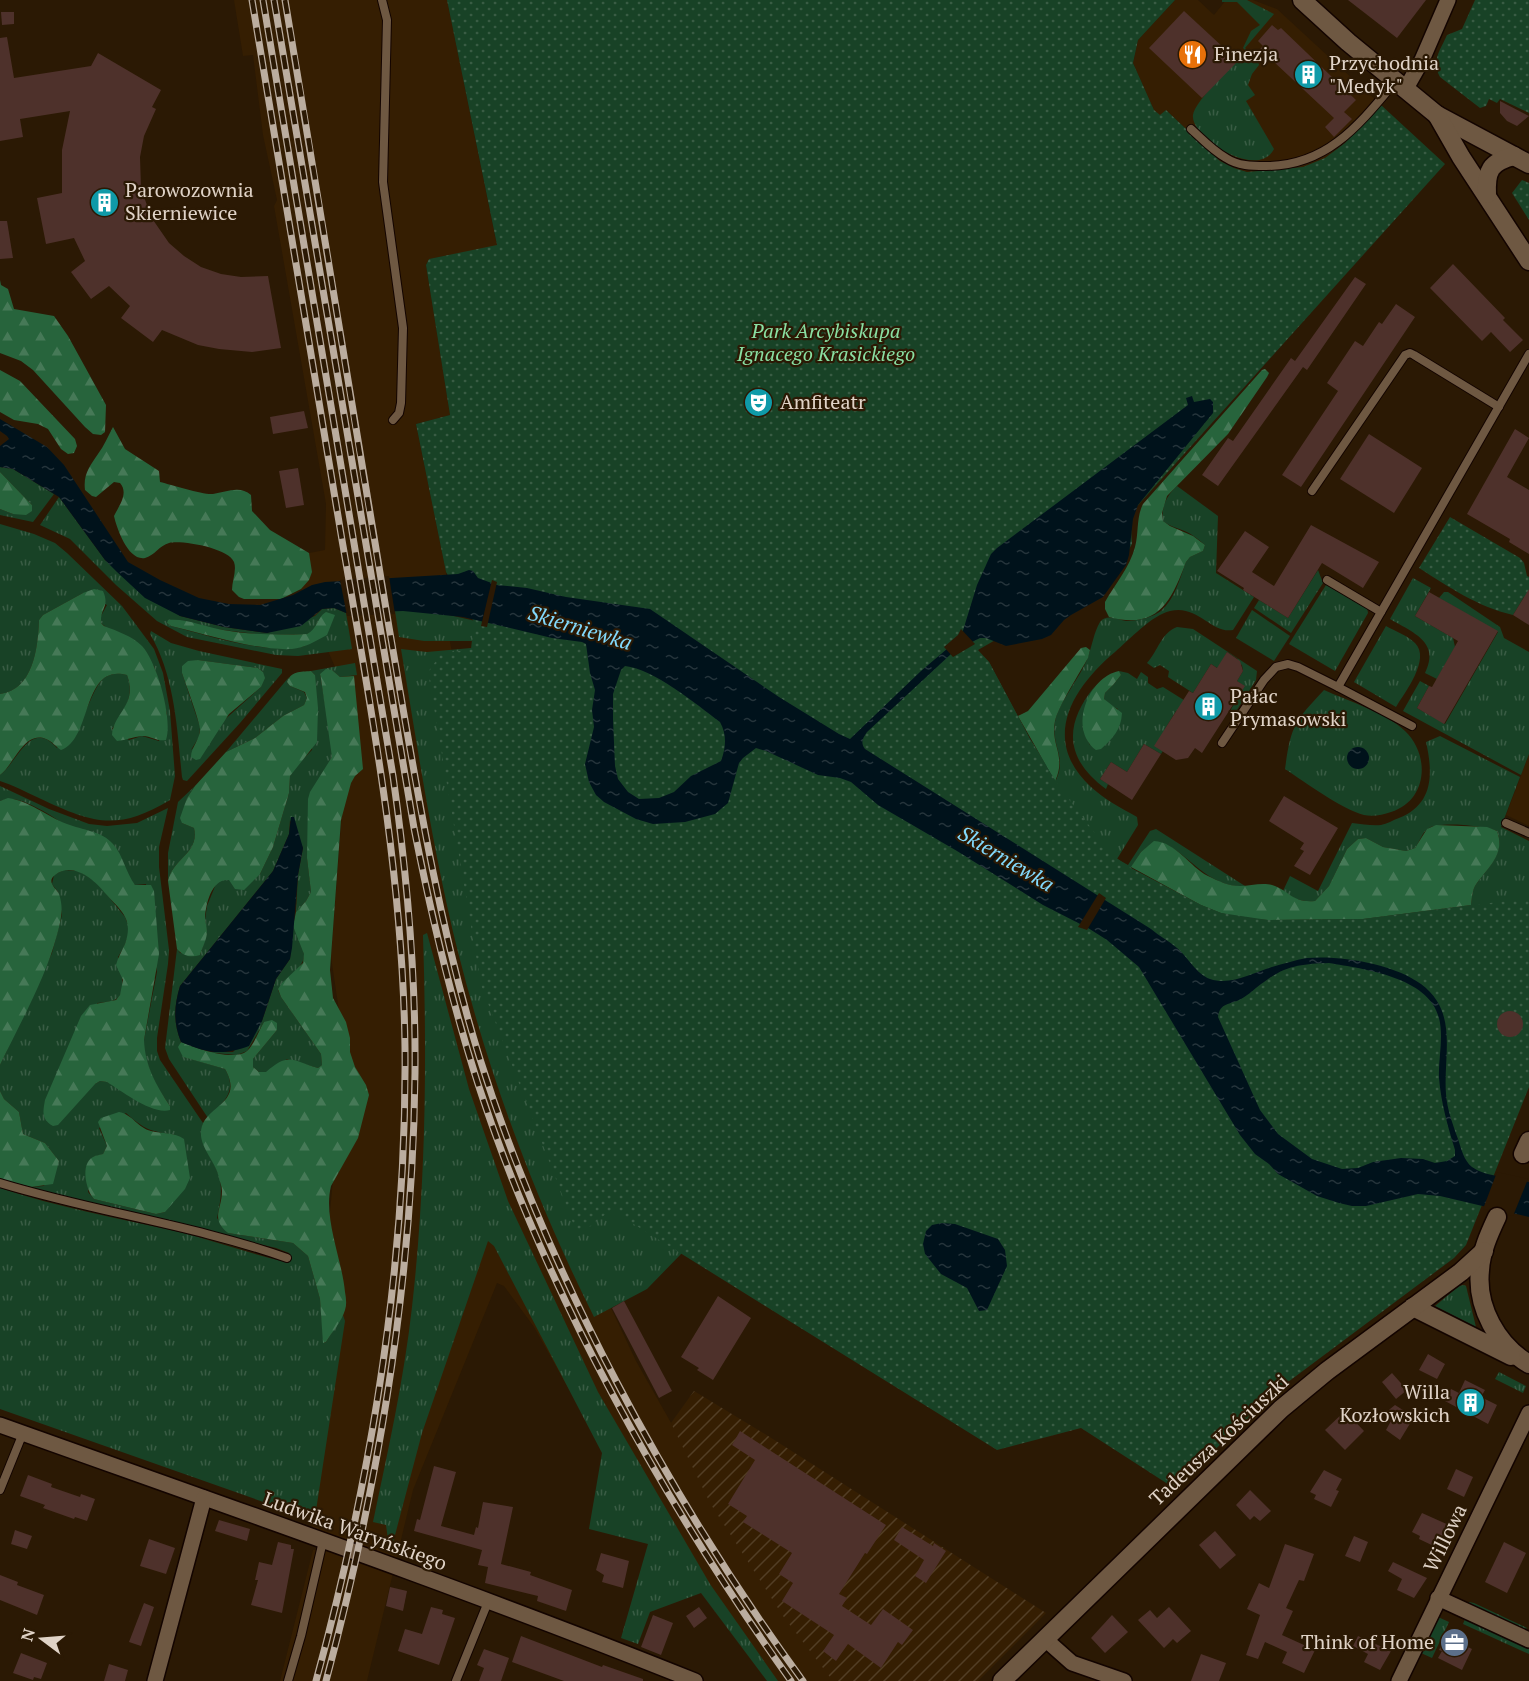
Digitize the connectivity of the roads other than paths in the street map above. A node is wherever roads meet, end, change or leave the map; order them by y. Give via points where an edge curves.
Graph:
1 (382, 0) edge
2 (1302, 0) edge
3 (1448, 0) edge
4 (1400, 86) junction
5 (1437, 115) junction
6 (1191, 129) dead end
7 (1522, 160) edge
8 (1487, 194) junction
9 (1529, 261) edge
10 (1529, 354) edge
11 (1499, 407) junction
12 (393, 420) dead end
13 (1312, 491) dead end
14 (1327, 580) dead end
15 (1382, 612) junction
16 (1338, 687) junction
17 (1412, 726) dead end
18 (1222, 743) dead end
19 (1506, 823) dead end
20 (1529, 833) edge
21 (0, 1183) edge
22 (1497, 1217) dead end
23 (1484, 1251) junction
24 (287, 1258) dead end
25 (1413, 1307) junction
26 (1528, 1363) edge
27 (1529, 1413) edge
28 (0, 1425) edge
29 (23, 1433) junction
30 (0, 1490) edge
31 (204, 1498) junction
32 (323, 1541) junction
33 (1438, 1598) junction
34 (488, 1602) junction
35 (1045, 1639) junction
36 (1529, 1640) edge
37 (155, 1681) edge
38 (288, 1681) edge
39 (456, 1681) edge
40 (694, 1681) edge
41 (1002, 1681) edge
42 (1124, 1681) edge
43 (1399, 1681) edge

1 - 12 lane via 387,20 383,182 404,339 402,403
2 - 4 street
3 - 4 street via 1422,60
4 - 5 street
4 - 6 lane via 1322,154 1303,161 1273,166 1235,163
5 - 7 street
5 - 8 street
7 - 8 street via 1493,165
8 - 9 street
10 - 11 lane
11 - 13 lane via 1414,355 1405,355
11 - 15 lane
14 - 15 lane
15 - 16 lane
16 - 17 lane
16 - 18 lane via 1298,667 1287,664 1276,668
19 - 20 lane
21 - 24 lane
22 - 23 street
23 - 25 street, Tadeusza Kościuszki
23 - 26 street via 1479,1282 1486,1313 1501,1341
25 - 26 street
25 - 35 street, Tadeusza Kościuszki via 1281,1409
27 - 33 street, Willowa
28 - 29 street, Ludwika Waryńskiego
29 - 30 lane
29 - 31 street, Ludwika Waryńskiego
31 - 32 street, Ludwika Waryńskiego
31 - 37 street
32 - 34 street, Ludwika Waryńskiego
32 - 38 lane
33 - 36 street
33 - 43 street, Willowa
34 - 39 lane
34 - 40 street, Ludwika Waryńskiego
35 - 41 street, Tadeusza Kościuszki
35 - 42 street via 1071,1663

